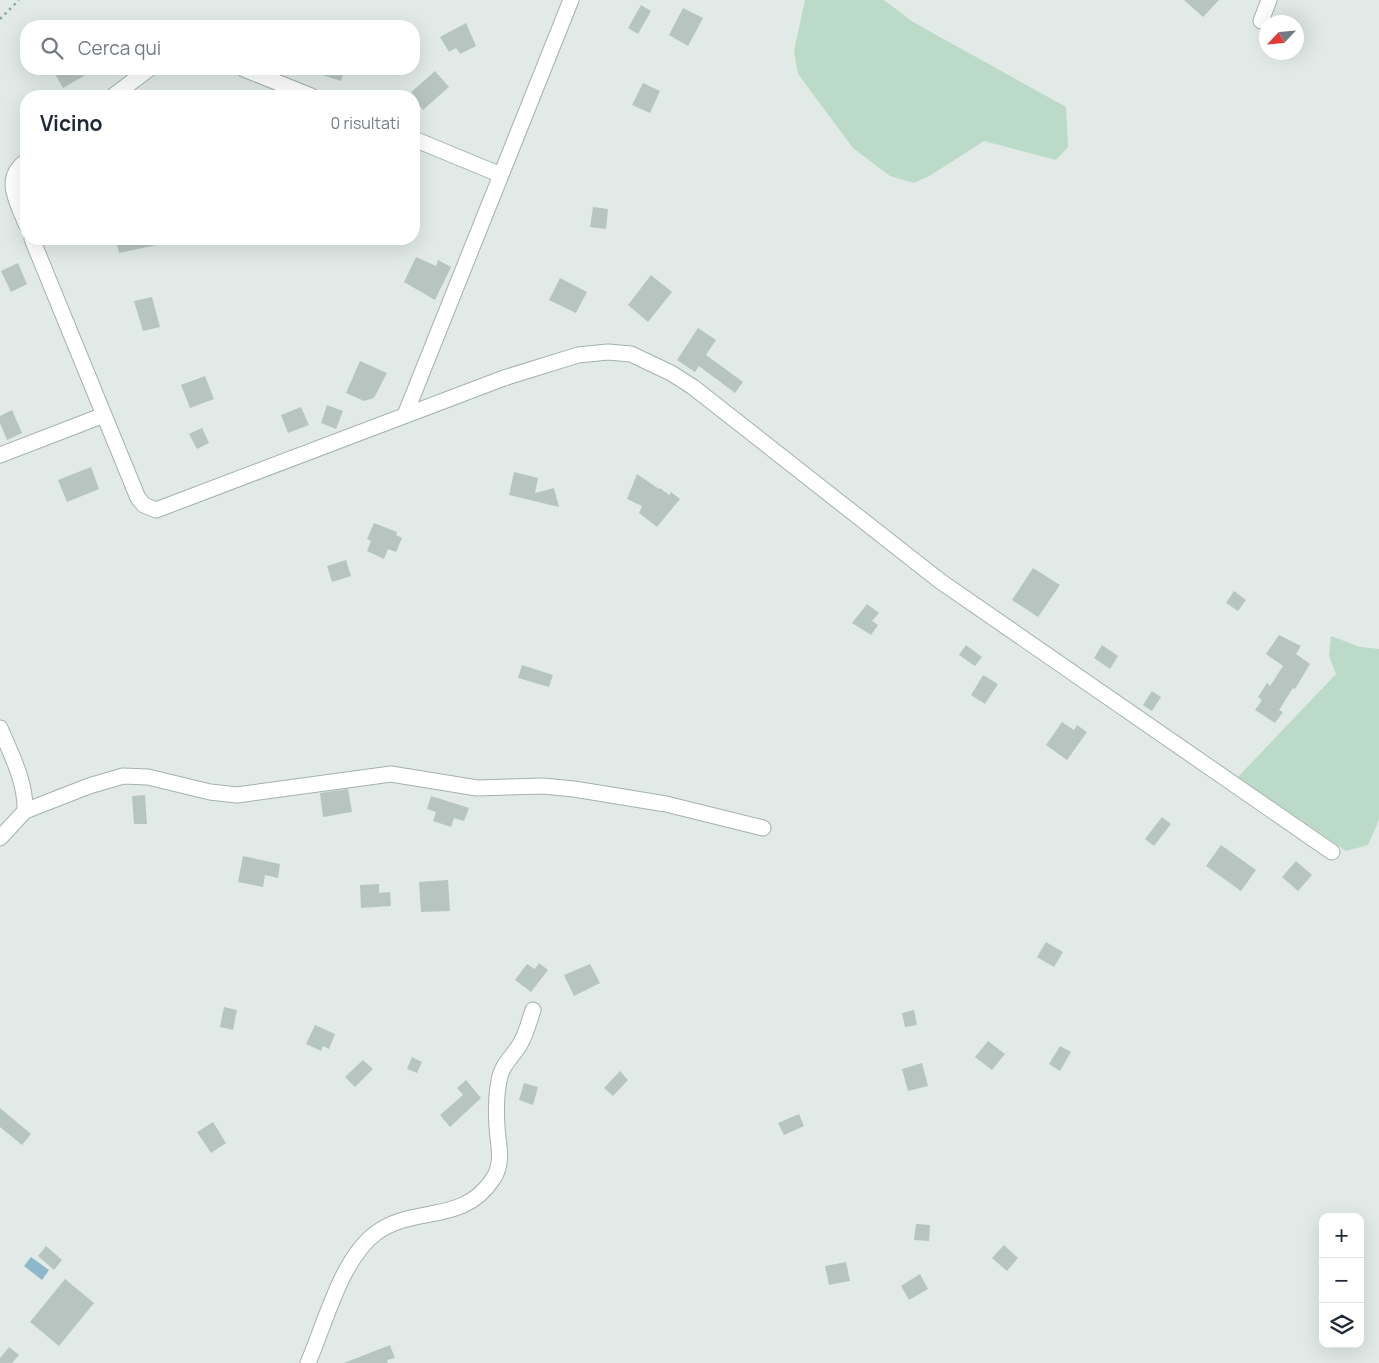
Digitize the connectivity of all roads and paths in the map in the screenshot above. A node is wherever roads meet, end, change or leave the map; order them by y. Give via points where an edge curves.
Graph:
1 (19, 0) edge
2 (571, 0) edge
3 (1268, 0) edge
4 (1263, 15) edge
5 (0, 19) edge
6 (142, 75) edge
7 (259, 75) edge
8 (121, 90) edge
9 (296, 90) edge
10 (420, 141) edge
11 (20, 166) edge
12 (501, 175) junction
13 (20, 209) edge
14 (34, 245) edge
15 (104, 415) junction
16 (405, 416) junction
17 (0, 455) edge
18 (0, 728) edge
19 (26, 811) junction
20 (763, 828) dead end
21 (0, 838) edge
22 (1332, 852) dead end
23 (533, 1010) dead end
24 (308, 1363) edge

1 - 5 path
2 - 12 street
3 - 4 street
6 - 8 street
7 - 9 street
10 - 12 street
11 - 13 street via 12,181
12 - 16 street
14 - 15 street
15 - 16 street via 138,498 152,510
15 - 17 street
16 - 22 street via 521,371 587,354 623,352 658,366 693,387 947,586
18 - 19 street via 21,780
19 - 20 street via 123,776 148,777 210,792 238,795 391,774 477,788 543,786 574,789 666,804
19 - 21 street
23 - 24 street via 523,1038 504,1065 499,1080 496,1126 499,1160 494,1178 478,1197 463,1206 396,1223 370,1238 345,1275

